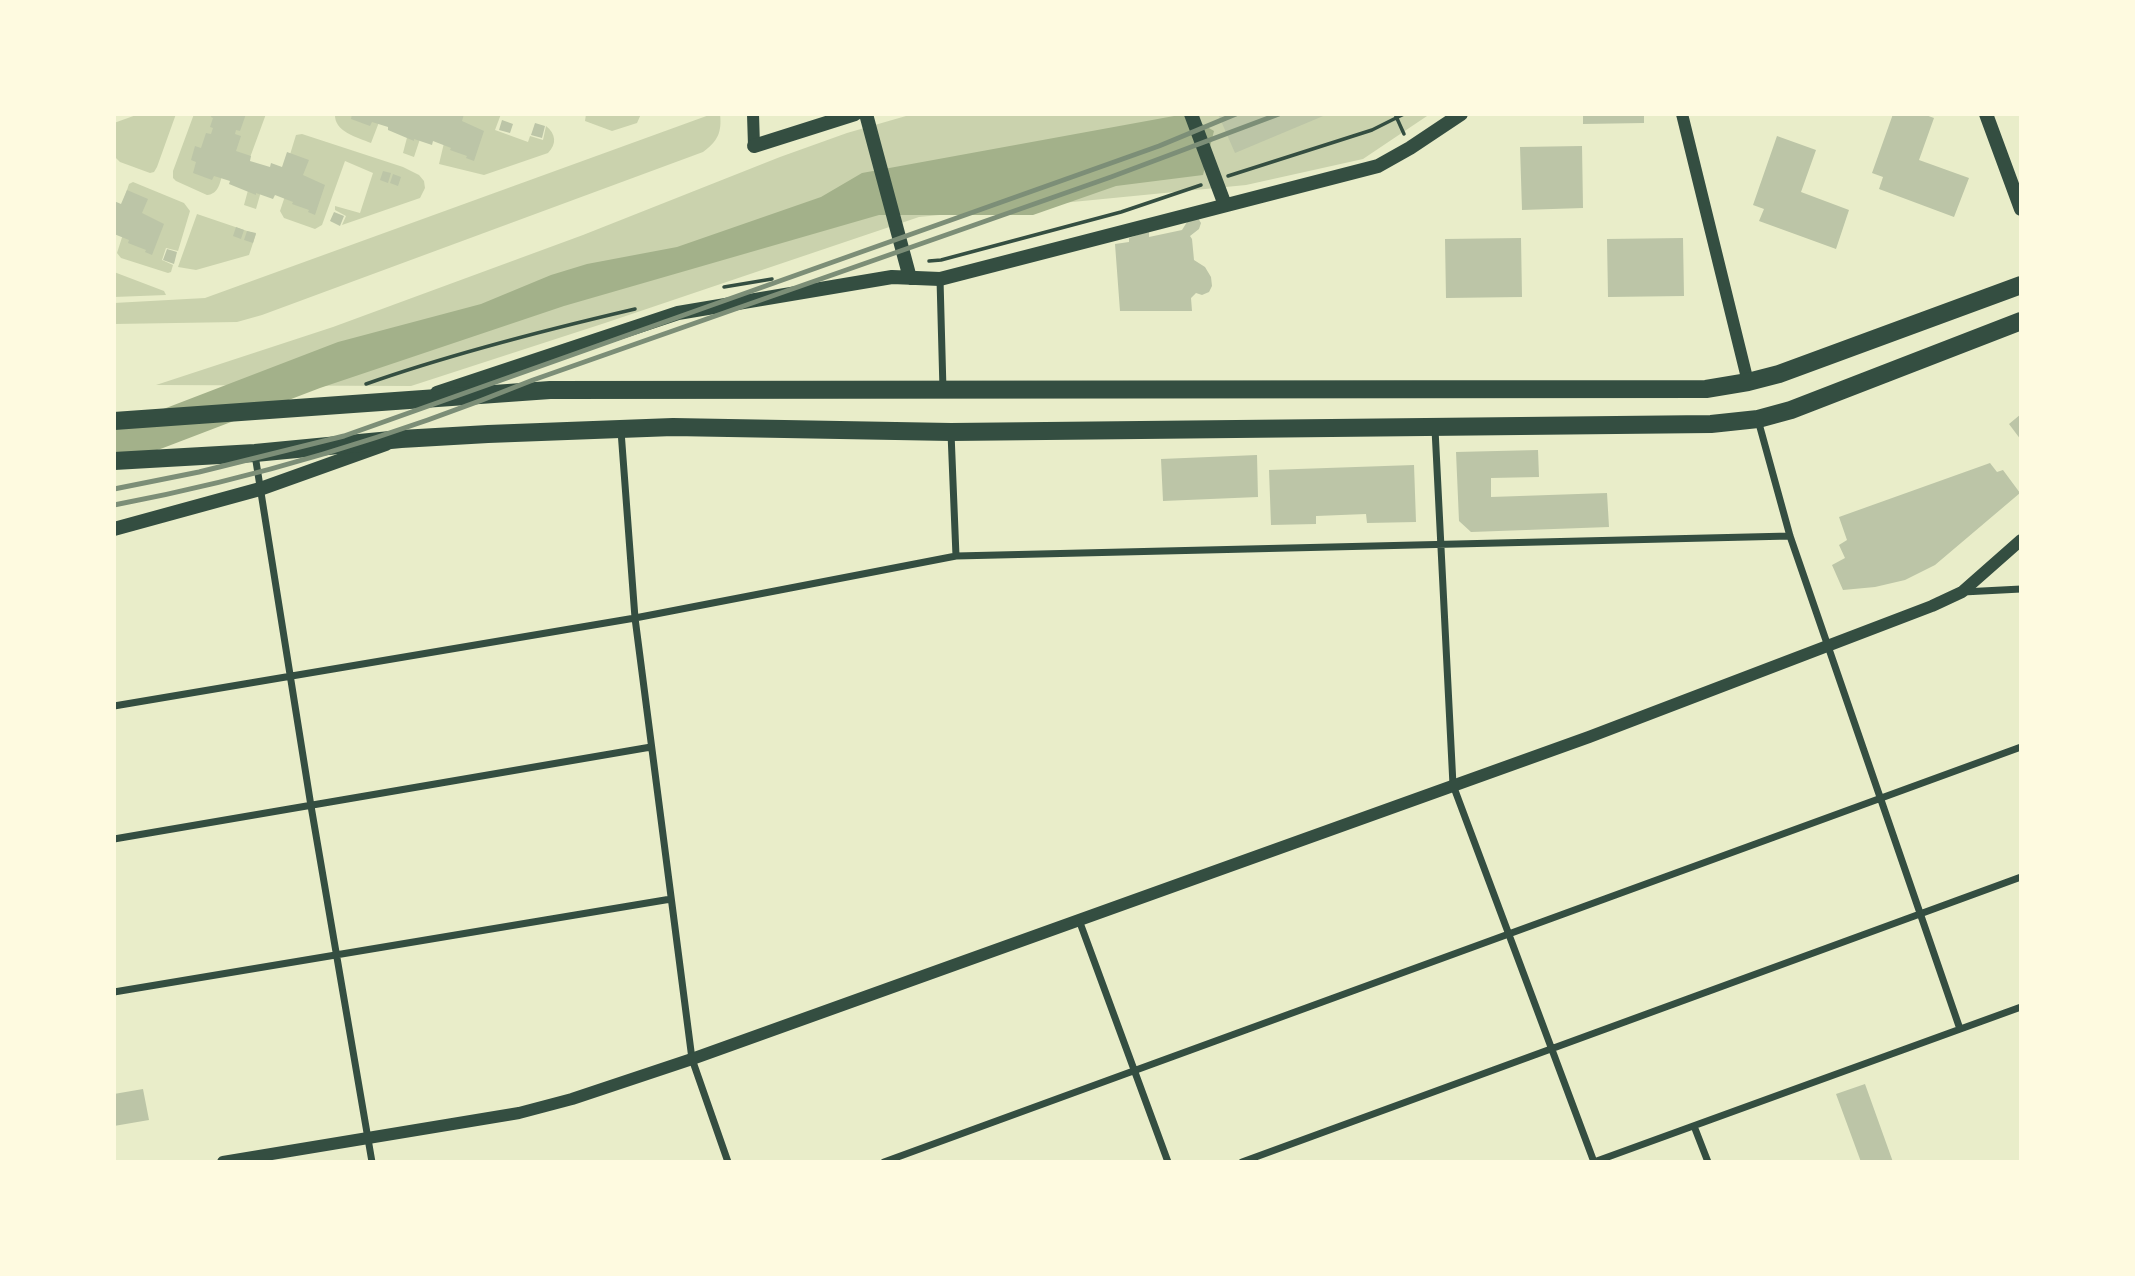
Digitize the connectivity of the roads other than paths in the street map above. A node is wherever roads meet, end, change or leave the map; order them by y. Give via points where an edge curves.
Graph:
1 (753, 114) edge
2 (855, 114) edge
3 (866, 114) edge
4 (1191, 114) edge
5 (1461, 114) edge
6 (1682, 114) edge
7 (1986, 114) edge
8 (754, 146) joint
9 (1223, 198) junction
10 (2021, 209) edge
11 (909, 272) junction
12 (940, 279) junction
13 (2021, 285) edge
14 (2021, 321) edge
15 (1748, 382) junction
16 (943, 390) junction
17 (419, 400) junction
18 (1758, 419) junction
19 (114, 421) edge
20 (1435, 428) junction
21 (621, 429) junction
22 (951, 432) junction
23 (401, 439) junction
24 (255, 453) junction
25 (114, 461) edge
26 (260, 489) junction
27 (114, 529) edge
28 (1790, 536) junction
29 (2021, 540) edge
30 (1443, 544) junction
31 (956, 556) junction
32 (2021, 589) edge
33 (1962, 592) junction
34 (635, 618) junction
35 (1829, 645) junction
36 (290, 675) junction
37 (114, 706) edge
38 (651, 747) junction
39 (2021, 747) edge
40 (1453, 785) junction
41 (1881, 798) junction
42 (311, 806) junction
43 (114, 839) edge
44 (2021, 877) edge
45 (671, 899) junction
46 (1921, 914) junction
47 (1079, 920) junction
48 (1509, 934) junction
49 (336, 956) junction
50 (114, 992) edge
51 (2021, 1007) edge
52 (1960, 1029) junction
53 (1552, 1049) junction
54 (692, 1059) junction
55 (1135, 1071) junction
56 (1694, 1126) junction
57 (368, 1138) junction
58 (223, 1162) edge
59 (372, 1162) edge
60 (729, 1162) edge
61 (884, 1162) edge
62 (1168, 1162) edge
63 (1242, 1162) edge
64 (1594, 1162) edge
65 (1708, 1162) edge

1 - 8 street
2 - 8 main road
3 - 11 main road
4 - 9 main road
5 - 9 main road via 1378,166
6 - 15 street
7 - 10 main road
9 - 12 main road
11 - 12 main road
11 - 17 main road via 678,313
12 - 16 street
13 - 15 main road
14 - 18 main road
15 - 16 main road via 1706,388
16 - 17 main road via 550,390
17 - 19 main road
18 - 20 main road via 1711,424
18 - 28 street
20 - 22 main road
20 - 30 street
21 - 22 main road
21 - 23 main road
21 - 34 street
22 - 31 street
23 - 24 main road
23 - 26 main road
24 - 25 main road
24 - 26 street
26 - 27 main road
26 - 36 street
28 - 30 street
28 - 35 street
29 - 33 street
30 - 31 street
30 - 40 street
31 - 34 street
32 - 33 street
33 - 35 street
34 - 36 street
34 - 38 street
35 - 40 street
35 - 41 street
36 - 37 street
36 - 42 street
38 - 42 street
38 - 45 street
39 - 41 street
40 - 47 street
40 - 48 street
41 - 46 street
41 - 48 street
42 - 43 street
42 - 49 street
44 - 46 street
45 - 49 street
45 - 54 street
46 - 52 street
46 - 53 street
47 - 54 street
47 - 55 street
48 - 53 street
48 - 55 street
49 - 50 street
49 - 57 street
51 - 52 street
52 - 56 street
53 - 63 street
53 - 64 street
54 - 57 street via 519,1113
54 - 60 street
55 - 61 street
55 - 62 street
56 - 64 street
56 - 65 street
57 - 58 street
57 - 59 street

